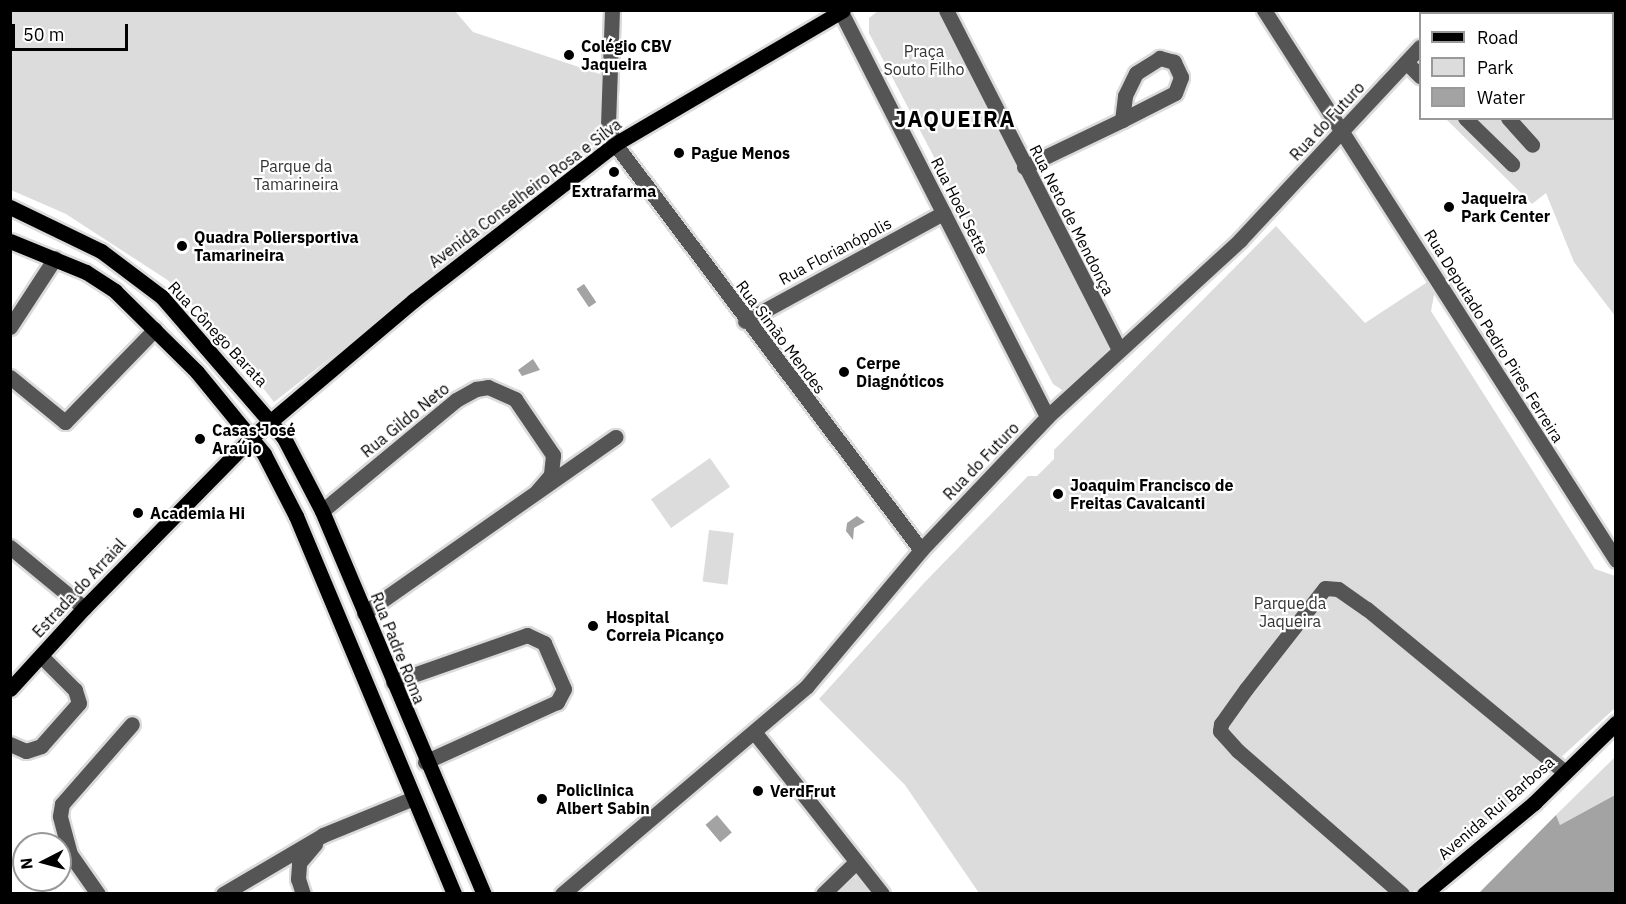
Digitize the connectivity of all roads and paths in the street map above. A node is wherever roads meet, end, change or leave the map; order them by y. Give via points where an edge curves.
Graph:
1 (612, 10) edge
2 (946, 10) edge
3 (1264, 10) edge
4 (842, 11) edge
5 (1419, 48) edge
6 (1406, 62) junction
7 (1419, 75) edge
8 (1122, 120) dead end
9 (1467, 120) edge
10 (1510, 120) edge
11 (1340, 133) junction
12 (615, 144) junction
13 (1532, 146) dead end
14 (1512, 164) dead end
15 (1024, 168) junction
16 (10, 207) edge
17 (944, 213) junction
18 (10, 241) edge
19 (55, 258) junction
20 (744, 321) junction
21 (10, 327) edge
22 (155, 329) junction
23 (1119, 350) junction
24 (10, 377) edge
25 (1047, 417) junction
26 (271, 419) junction
27 (252, 437) junction
28 (615, 437) dead end
29 (537, 491) junction
30 (322, 511) junction
31 (10, 547) edge
32 (921, 550) junction
33 (1616, 560) edge
34 (84, 608) junction
35 (364, 613) junction
36 (41, 656) junction
37 (393, 682) junction
38 (10, 689) edge
39 (1616, 723) edge
40 (132, 724) dead end
41 (755, 733) junction
42 (10, 744) edge
43 (425, 762) junction
44 (1565, 772) junction
45 (411, 799) junction
46 (323, 835) junction
47 (856, 862) junction
48 (98, 894) edge
49 (223, 894) edge
50 (303, 894) edge
51 (454, 894) edge
52 (484, 894) edge
53 (562, 894) edge
54 (823, 894) edge
55 (882, 894) edge
56 (1402, 894) edge
57 (1424, 894) edge

1 - 12 street via 608,125
2 - 15 street, Rua Neto de Mendonça
3 - 11 street, Rua Deputado Pedro Pires Ferreira
4 - 12 main road, Avenida Conselheiro Rosa e Silva
4 - 17 street, Rua Hoel Sette
5 - 6 street, Rua do Futuro
6 - 7 street
6 - 11 street, Rua do Futuro
8 - 15 street
9 - 14 street
10 - 13 street
11 - 23 street, Rua do Futuro via 1240,240
11 - 33 street, Rua Deputado Pedro Pires Ferreira via 1417,244
12 - 20 street, Rua Simão Mendes
12 - 26 main road, Avenida Conselheiro Rosa e Silva via 414,300
15 - 23 street, Rua Neto de Mendonça
16 - 26 main road, Rua Cônego Barata via 101,251 162,297
17 - 20 street, Rua Florianópolis
17 - 25 street, Rua Hoel Sette
18 - 19 main road
19 - 21 street
19 - 22 main road via 115,291
20 - 32 street, Rua Simão Mendes
22 - 24 street via 65,422
22 - 27 main road
23 - 25 street, Rua do Futuro
25 - 32 street, Rua do Futuro
26 - 27 main road, Avenida Conselheiro Rosa e Silva
26 - 30 main road, Rua Padre Roma
27 - 34 main road, Estrada do Arraial
27 - 45 main road via 296,516
28 - 29 street
29 - 30 street, Rua Gildo Neto via 554,465 548,446 515,399 497,388 476,389 456,400
29 - 35 street
30 - 35 main road, Rua Padre Roma
31 - 34 street
32 - 41 street, Rua do Futuro via 807,686
34 - 36 main road, Estrada do Arraial
35 - 37 main road, Rua Padre Roma
36 - 38 main road, Estrada do Arraial
36 - 42 street via 75,690 79,703 40,746 26,751
37 - 43 main road, Rua Padre Roma
37 - 43 street via 527,636 544,643 564,689 557,702
39 - 44 main road, Avenida Rui Barbosa
40 - 48 street via 61,810 63,840
41 - 47 street
41 - 53 street, Rua do Futuro
43 - 52 main road, Rua Padre Roma
44 - 56 street via 1367,609 1338,588 1325,588 1246,689 1220,731 1238,752
44 - 57 main road, Avenida Rui Barbosa via 1534,803
45 - 46 street
45 - 51 main road
46 - 49 street
46 - 50 street via 299,863 298,879
47 - 54 street
47 - 55 street

